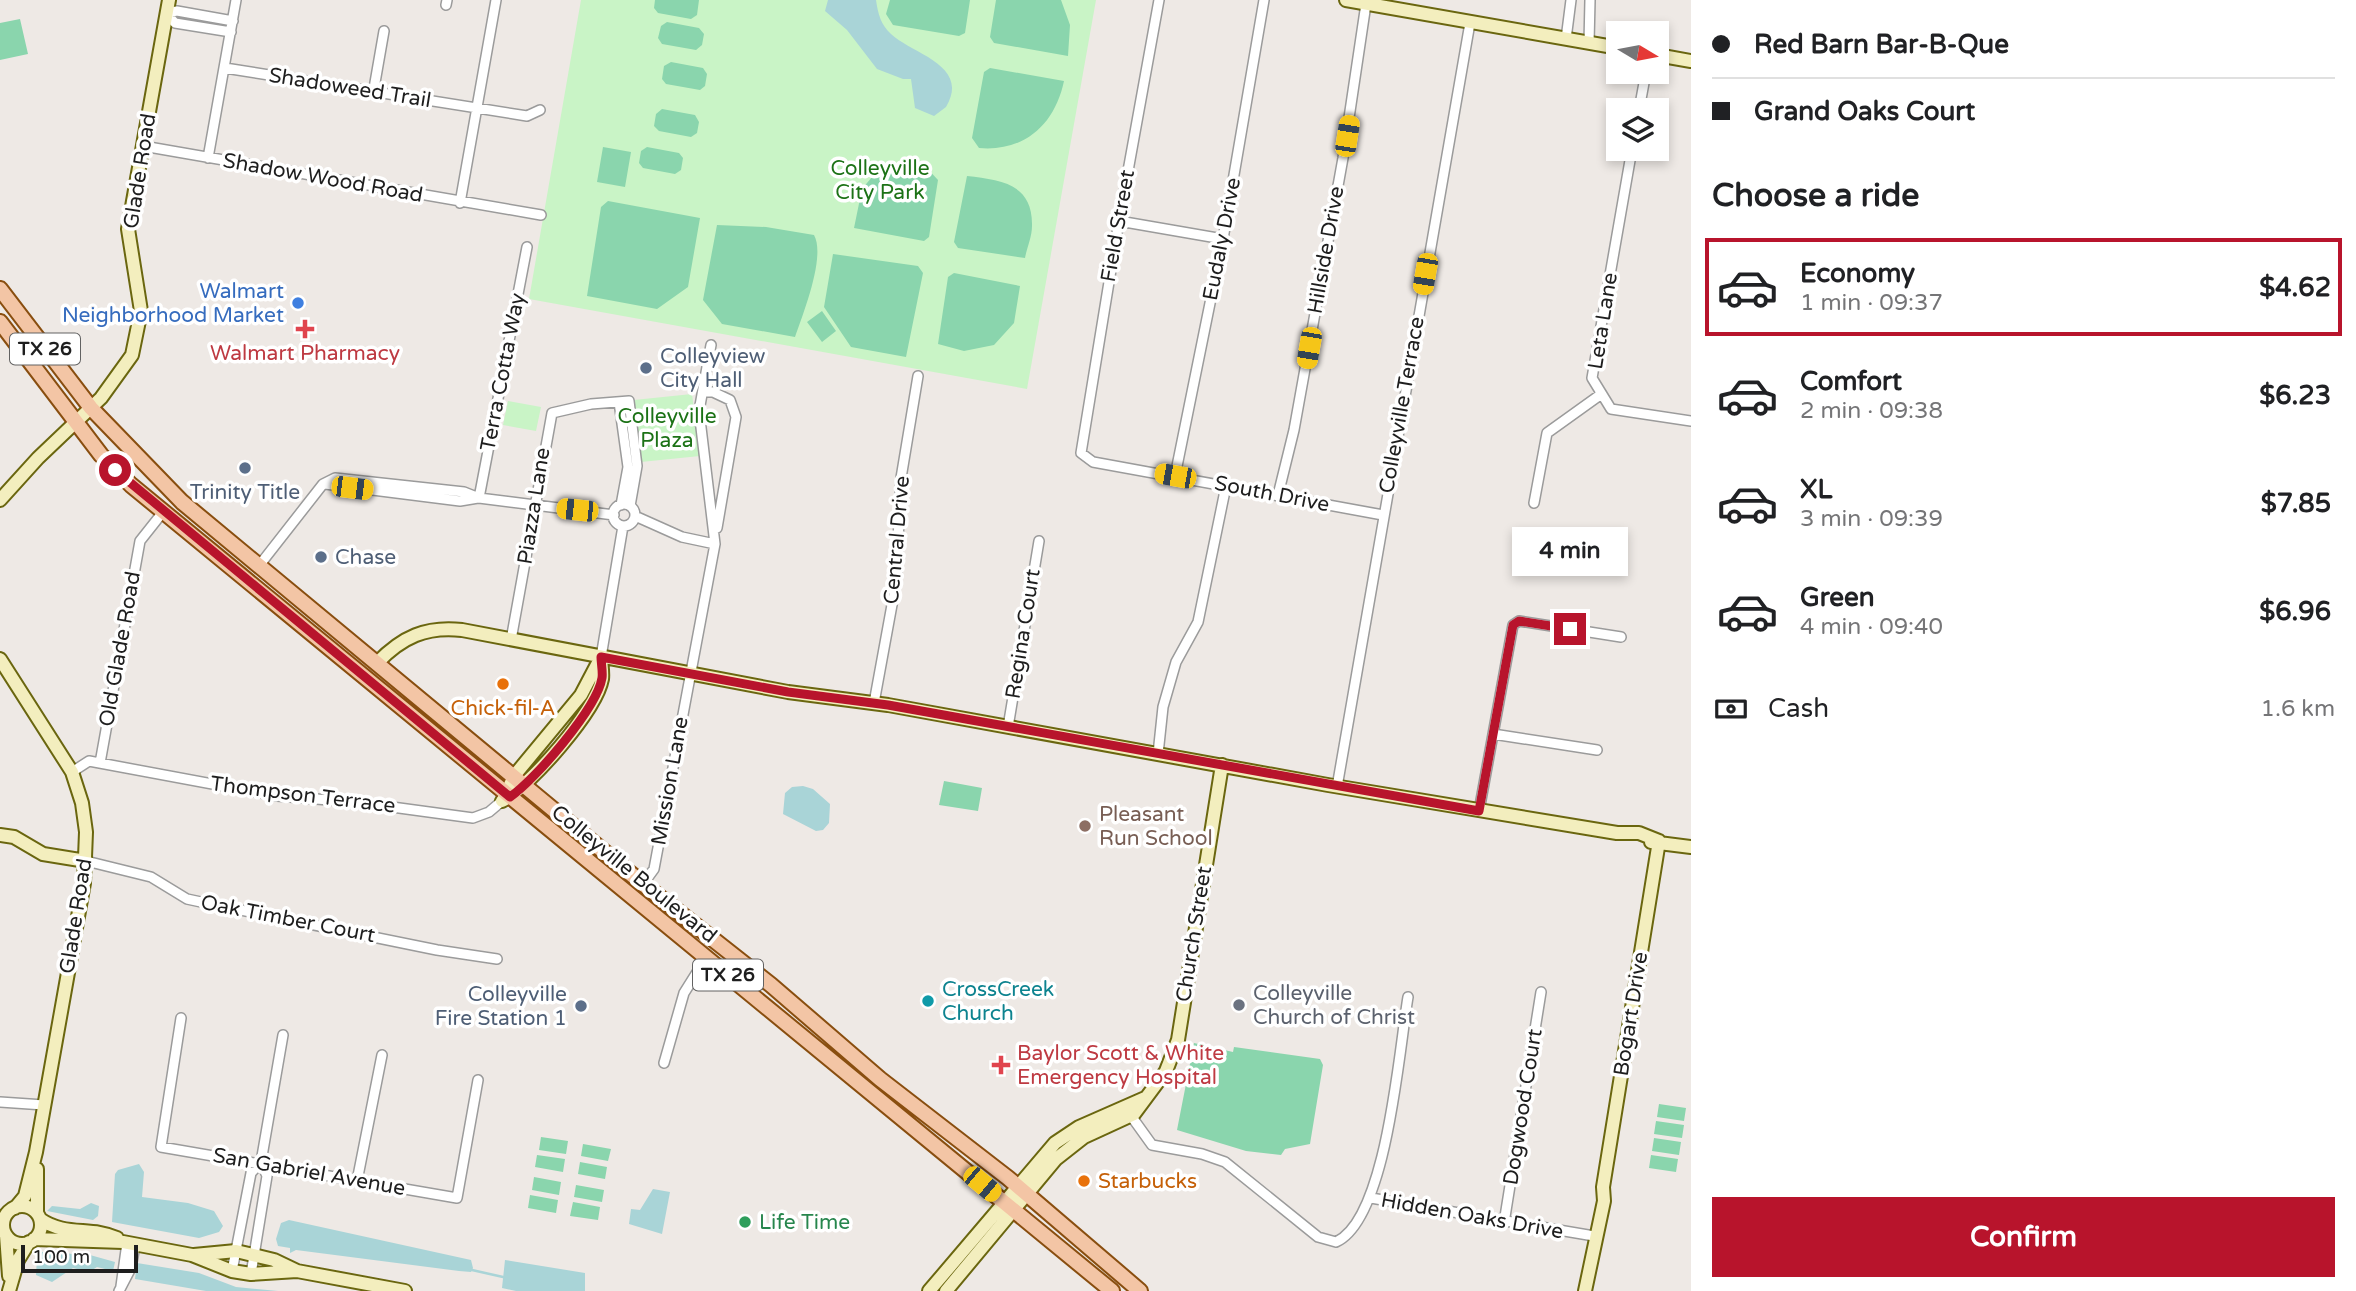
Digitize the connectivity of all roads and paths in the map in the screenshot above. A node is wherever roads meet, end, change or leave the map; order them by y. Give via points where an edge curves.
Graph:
1 (236, 0) edge
2 (496, 0) edge
3 (1159, 0) edge
4 (1264, 0) edge
5 (1346, 0) edge
6 (1571, 0) edge
7 (1590, 0) edge
8 (1366, 4) junction
9 (1405, 5) edge
10 (167, 7) edge
11 (233, 21) junction
12 (1470, 23) junction
13 (384, 31) dead end
14 (231, 32) junction
15 (1566, 39) junction
16 (1589, 43) junction
17 (1606, 46) edge
18 (1670, 57) edge
19 (1691, 61) edge
20 (225, 68) junction
21 (373, 94) junction
22 (475, 108) junction
23 (540, 110) dead end
24 (143, 146) junction
25 (208, 158) junction
26 (1630, 161) edge
27 (460, 203) junction
28 (541, 215) dead end
29 (1119, 221) junction
30 (1223, 239) junction
31 (527, 247) dead end
32 (0, 289) edge
33 (0, 323) edge
34 (711, 345) dead end
35 (918, 376) dead end
36 (703, 391) junction
37 (1600, 395) junction
38 (91, 408) junction
39 (1691, 421) edge
40 (77, 423) junction
41 (1081, 453) joint
42 (1175, 476) junction
43 (1226, 486) junction
44 (1278, 495) junction
45 (480, 498) junction
46 (0, 500) edge
47 (1534, 503) dead end
48 (626, 505) junction
49 (534, 506) junction
50 (163, 512) junction
51 (614, 515) junction
52 (1383, 515) junction
53 (635, 516) junction
54 (623, 526) junction
55 (1039, 541) dead end
56 (715, 544) junction
57 (258, 567) junction
58 (1621, 637) dead end
59 (511, 640) junction
60 (601, 657) junction
61 (0, 659) edge
62 (377, 663) junction
63 (690, 674) junction
64 (874, 703) junction
65 (1008, 727) junction
66 (1493, 734) junction
67 (1597, 750) dead end
68 (1158, 754) junction
69 (100, 763) junction
70 (1222, 765) junction
71 (72, 772) junction
72 (514, 776) junction
73 (526, 786) junction
74 (1337, 787) junction
75 (506, 797) junction
76 (1479, 811) junction
77 (0, 835) edge
78 (1659, 842) junction
79 (1691, 847) edge
80 (86, 861) junction
81 (643, 884) junction
82 (631, 897) junction
83 (722, 946) junction
84 (706, 958) junction
85 (497, 959) dead end
86 (1541, 992) dead end
87 (1408, 997) dead end
88 (181, 1018) dead end
89 (283, 1035) dead end
90 (382, 1055) dead end
91 (664, 1063) dead end
92 (478, 1080) dead end
93 (0, 1102) edge
94 (44, 1105) junction
95 (1129, 1112) junction
96 (36, 1152) junction
97 (261, 1162) junction
98 (357, 1181) junction
99 (1022, 1190) junction
100 (1371, 1198) junction
101 (1009, 1206) junction
102 (15, 1208) junction
103 (38, 1216) junction
104 (1504, 1223) junction
105 (6, 1235) junction
106 (1594, 1236) junction
107 (32, 1241) junction
108 (128, 1243) junction
109 (236, 1251) junction
110 (253, 1254) junction
111 (192, 1255) junction
112 (232, 1271) junction
113 (297, 1271) junction
114 (251, 1274) junction
115 (10, 1287) edge
116 (120, 1288) edge
117 (405, 1291) edge
118 (929, 1291) edge
119 (946, 1291) edge
120 (1112, 1291) edge
121 (1140, 1291) edge
122 (1585, 1291) edge

1 - 11 street
2 - 22 street
3 - 29 street, Field Street
4 - 30 street, Eudaly Drive
5 - 8 street
6 - 15 street
7 - 16 street
8 - 9 street
8 - 44 street, Hillside Drive via 1343,158
9 - 12 street
10 - 11 street
10 - 14 street via 175,23
10 - 24 street, Glade Road
11 - 14 street
12 - 15 street
12 - 52 street, Colleyville Terrace
13 - 21 street
14 - 20 street
15 - 16 street
16 - 17 street
18 - 19 street
20 - 21 street, Shadoweed Trail
20 - 25 street
21 - 22 street, Shadoweed Trail
22 - 23 street, Shadoweed Trail via 527,116
22 - 27 street
24 - 25 street, Shadow Wood Road
24 - 38 street, Glade Road via 128,229 141,311 137,342 128,364
25 - 27 street, Shadow Wood Road
26 - 37 street, Leta Lane via 1593,365 1592,378
27 - 28 street, Shadow Wood Road
29 - 30 street
29 - 41 street, Field Street
30 - 42 street, Eudaly Drive
31 - 45 street, Terra Cotta Way
32 - 38 main road, Colleyville Boulevard / TX 26
33 - 40 main road, Colleyville Boulevard / TX 26
34 - 36 street
35 - 64 street, Central Drive via 901,478 896,583
36 - 56 street via 699,411
36 - 56 street, Mission Lane via 730,400 736,417
37 - 39 street, Leta Lane via 1611,409
37 - 47 street via 1547,433
38 - 40 street, Glade Road
38 - 57 main road, Colleyville Boulevard / TX 26 via 182,502
40 - 46 street, Glade Road
40 - 50 main road, Colleyville Boulevard / TX 26 via 108,463
41 - 42 street, South Drive via 1093,462
42 - 43 street, South Drive
43 - 44 street, South Drive
43 - 68 street via 1198,622 1177,662 1163,707
44 - 52 street, South Drive
45 - 49 street
45 - 57 street via 464,492 335,478 323,484
48 - 49 street, Piazza Lane via 624,401 556,410 548,419
48 - 51 street
48 - 53 street
49 - 51 street
49 - 59 street, Piazza Lane
50 - 69 street, Old Glade Road via 140,541
50 - 75 main road, Colleyville Boulevard / TX 26
51 - 54 street
52 - 74 street, Colleyville Terrace
53 - 54 street
53 - 56 street via 682,537
54 - 60 street
55 - 65 street, Regina Court
56 - 63 street, Mission Lane
57 - 62 main road, Colleyville Boulevard / TX 26
58 - 66 street via 1516,622 1510,632
59 - 60 street
59 - 62 street via 462,630 428,630 403,639
60 - 63 street
60 - 72 street via 581,695
60 - 73 street via 597,692
61 - 71 street, Glade Road
62 - 72 main road, Colleyville Boulevard / TX 26
63 - 64 street
63 - 81 street, Mission Lane via 654,869
64 - 65 street
65 - 68 street
66 - 67 street
66 - 76 street
68 - 70 street
69 - 71 street via 89,761
69 - 75 street, Thompson Terrace via 277,796 473,818 489,812
70 - 74 street
70 - 95 street, Church Street via 1178,1040 1166,1071
71 - 80 street, Glade Road via 82,803
72 - 73 main road, Colleyville Boulevard / TX 26
72 - 75 street
73 - 75 street
73 - 81 main road, Colleyville Boulevard / TX 26
74 - 76 street
75 - 82 main road, Colleyville Boulevard / TX 26
76 - 78 street
77 - 80 street via 14,837 43,854
78 - 79 street
78 - 106 street, Bogart Drive
80 - 85 street, Oak Timber Court via 150,877 187,899
80 - 94 street, Glade Road
81 - 82 main road
81 - 83 main road, Colleyville Boulevard / TX 26
82 - 84 main road, Colleyville Boulevard / TX 26
83 - 84 main road
83 - 99 main road, Colleyville Boulevard / TX 26
84 - 91 street via 684,993
84 - 101 main road, Colleyville Boulevard / TX 26
86 - 104 street, Dogwood Court
87 - 100 street
88 - 97 street, San Gabriel Avenue via 161,1147
89 - 97 street
90 - 98 street
92 - 98 street, San Gabriel Avenue via 457,1198
93 - 94 street
94 - 96 street, Glade Road
95 - 99 street, Church Street via 1049,1149
95 - 100 street, Hidden Oaks Drive via 1152,1145 1225,1163 1325,1241 1336,1242 1348,1234
96 - 102 street, Glade Road via 25,1196
96 - 103 street, Glade Road
97 - 98 street, San Gabriel Avenue
97 - 109 street via 251,1173
97 - 110 street via 267,1176
99 - 101 street, Church Street
99 - 121 main road, Colleyville Boulevard / TX 26
100 - 104 street, Hidden Oaks Drive
101 - 118 street, Church Street
101 - 119 street, Church Street
101 - 120 main road, Colleyville Boulevard / TX 26
102 - 103 street via 24,1206
102 - 105 street, Glade Road via 4,1220
103 - 107 street, Glade Road via 40,1233
103 - 108 street via 61,1231 101,1233
104 - 106 street, Hidden Oaks Drive
105 - 107 street via 14,1242
105 - 115 street, Glade Road
106 - 122 street, Bogart Drive
107 - 108 street
107 - 115 street, Glade Road via 18,1260
108 - 111 street
108 - 116 street
109 - 110 street
109 - 111 street
109 - 112 street
110 - 113 street
110 - 114 street
111 - 112 street
112 - 114 street
113 - 114 street
113 - 117 street

